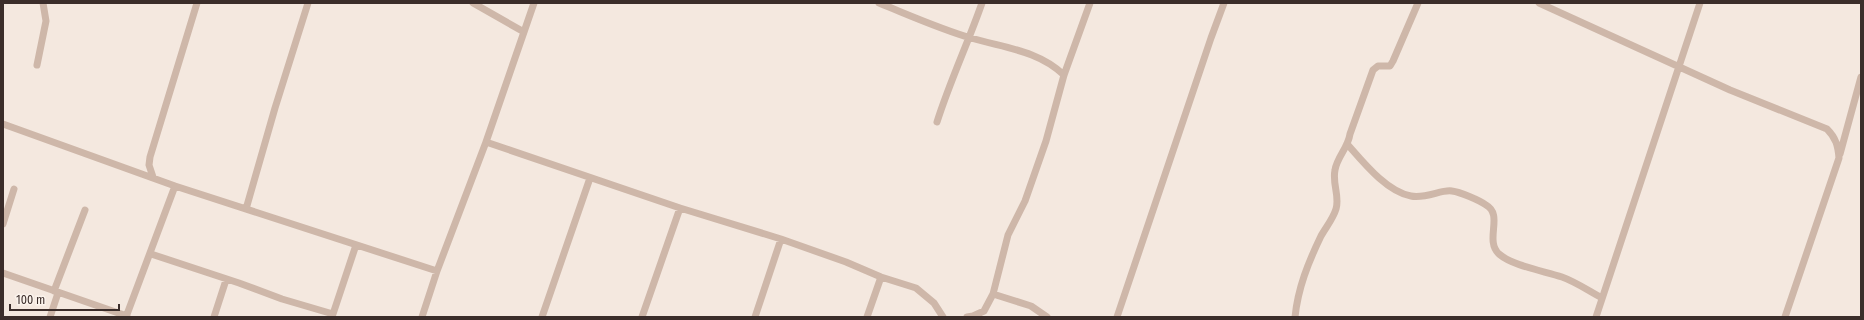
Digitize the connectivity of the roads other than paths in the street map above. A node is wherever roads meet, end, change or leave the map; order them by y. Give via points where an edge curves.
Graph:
1 (43, 3) edge
2 (197, 3) edge
3 (308, 3) edge
4 (473, 3) edge
5 (534, 3) edge
6 (879, 3) edge
7 (982, 3) edge
8 (1090, 3) edge
9 (1224, 3) edge
10 (1418, 3) edge
11 (1539, 3) edge
12 (1700, 3) edge
13 (524, 32) junction
14 (970, 38) junction
15 (37, 65) dead end
16 (1680, 66) junction
17 (1064, 74) junction
18 (1861, 77) edge
19 (937, 122) dead end
20 (3, 124) edge
21 (486, 142) junction
22 (1348, 145) junction
23 (1839, 158) junction
24 (153, 177) junction
25 (590, 178) junction
26 (175, 186) junction
27 (14, 190) dead end
28 (680, 208) junction
29 (246, 209) junction
30 (85, 210) dead end
31 (3, 224) edge
32 (781, 240) junction
33 (356, 245) junction
34 (151, 254) junction
35 (437, 271) junction
36 (3, 273) edge
37 (881, 277) junction
38 (226, 280) junction
39 (56, 292) junction
40 (993, 294) junction
41 (1602, 298) junction
42 (332, 315) edge
43 (126, 316) edge
44 (50, 317) edge
45 (214, 317) edge
46 (422, 317) edge
47 (542, 317) edge
48 (642, 317) edge
49 (756, 317) edge
50 (867, 317) edge
51 (943, 317) edge
52 (967, 317) edge
53 (1047, 317) edge
54 (1117, 317) edge
55 (1295, 317) edge
56 (1596, 317) edge
57 (1785, 317) edge

1 - 15 street via 46,21
2 - 24 street via 150,157 149,165
3 - 29 street
4 - 13 street
5 - 13 street
6 - 14 street
7 - 14 street
8 - 17 street
9 - 54 street
10 - 22 street via 1390,66 1378,66 1373,70
11 - 16 street
12 - 16 street
13 - 21 street
14 - 17 street via 1041,58 1052,63
14 - 19 street via 949,83
16 - 23 street via 1730,90 1827,129 1836,140
16 - 41 street
17 - 40 street via 1046,140 1025,201 1008,235
18 - 23 street
20 - 24 street
21 - 25 street
21 - 35 street
22 - 41 street via 1379,177 1401,194 1423,197 1452,190 1485,204 1492,209 1495,216 1493,247 1501,255 1564,278
22 - 55 street via 1335,170 1338,199 1336,210 1307,266
23 - 57 street
24 - 26 street
25 - 28 street
25 - 47 street
26 - 29 street
26 - 34 street
27 - 31 street
28 - 32 street
28 - 48 street
29 - 33 street
30 - 39 street
32 - 37 street
32 - 49 street
33 - 35 street
33 - 42 street
34 - 38 street
34 - 43 street
35 - 46 street
36 - 39 street
37 - 50 street
37 - 51 street via 916,288 934,303
38 - 42 street via 239,282
38 - 45 street
39 - 43 street
39 - 44 street
40 - 52 street via 984,311
40 - 53 street via 1031,306
41 - 56 street

